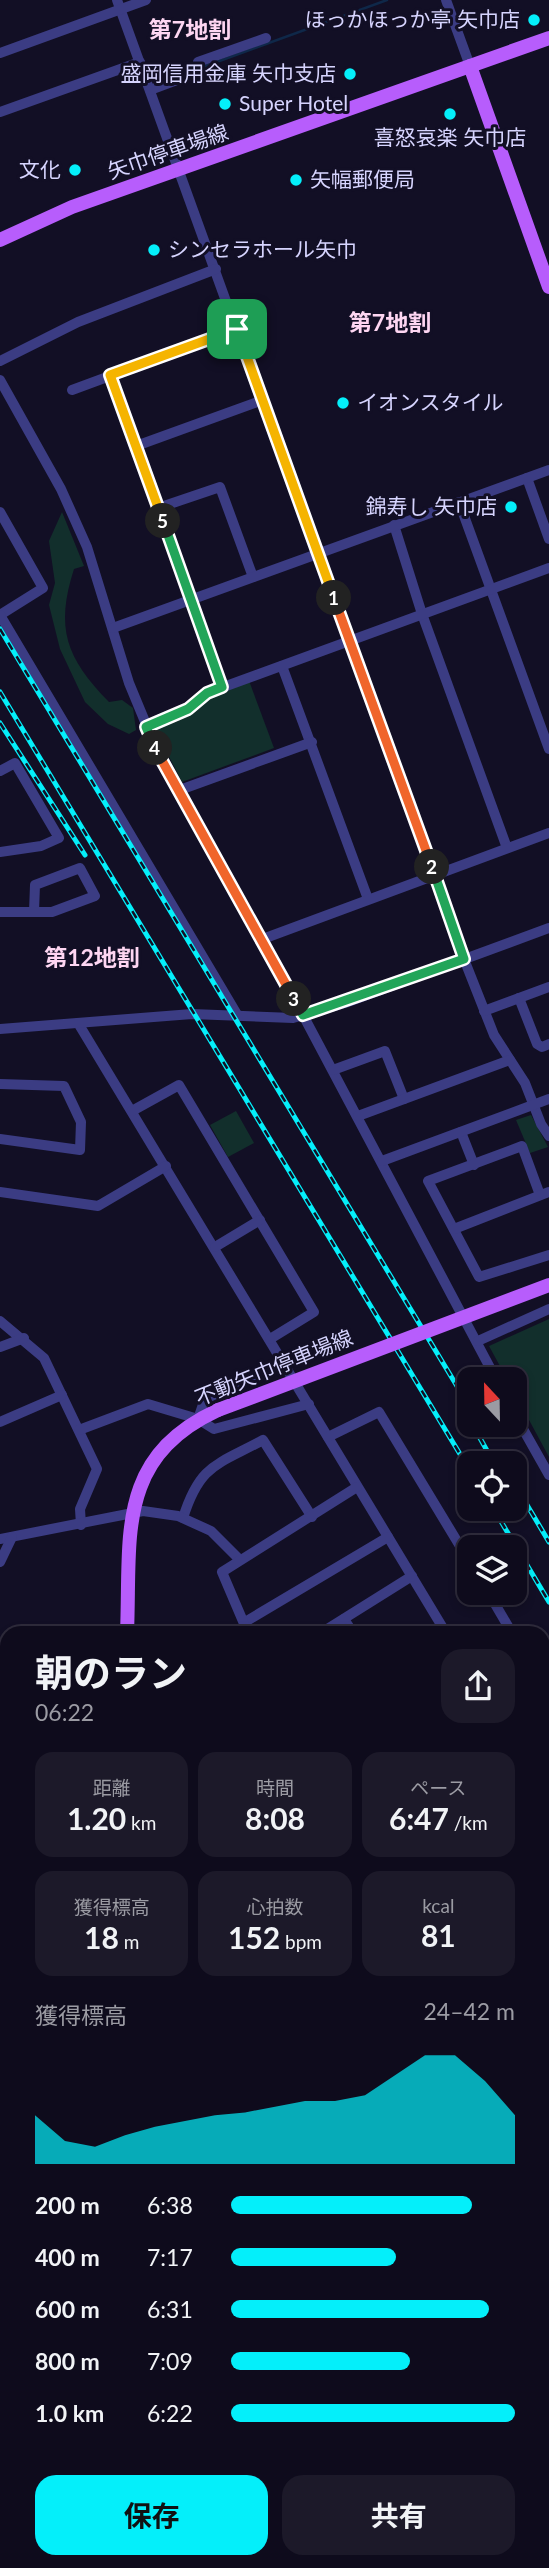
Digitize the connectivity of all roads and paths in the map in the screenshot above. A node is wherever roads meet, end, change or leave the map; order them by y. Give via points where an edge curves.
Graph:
1 (146, 0) edge
2 (446, 0) edge
3 (119, 5) edge
4 (266, 38) dead end
5 (549, 38) edge
6 (0, 53) edge
7 (140, 62) junction
8 (470, 66) junction
9 (150, 90) junction
10 (0, 112) edge
11 (177, 171) junction
12 (0, 240) edge
13 (216, 269) junction
14 (549, 286) edge
15 (237, 329) junction
16 (0, 361) edge
17 (110, 375) junction
18 (2, 388) edge
19 (72, 390) dead end
20 (263, 400) junction
21 (136, 446) junction
22 (549, 470) edge
23 (527, 478) junction
24 (459, 502) junction
25 (158, 509) junction
26 (0, 512) edge
27 (394, 525) junction
28 (549, 539) edge
29 (318, 553) junction
30 (549, 568) edge
31 (253, 577) junction
32 (491, 589) junction
33 (191, 599) junction
34 (422, 614) junction
35 (0, 615) edge
36 (113, 628) junction
37 (350, 640) junction
38 (282, 666) junction
39 (222, 687) junction
40 (146, 727) junction
41 (312, 742) junction
42 (549, 749) edge
43 (0, 771) edge
44 (177, 791) junction
45 (549, 833) edge
46 (507, 848) junction
47 (0, 852) edge
48 (435, 874) junction
49 (368, 899) junction
50 (0, 912) edge
51 (34, 912) junction
52 (549, 928) edge
53 (260, 940) junction
54 (464, 959) junction
55 (549, 987) edge
56 (519, 998) junction
57 (484, 1011) junction
58 (303, 1015) junction
59 (238, 1016) junction
60 (78, 1023) junction
61 (0, 1029) edge
62 (549, 1044) edge
63 (510, 1060) junction
64 (333, 1070) junction
65 (0, 1084) edge
66 (404, 1099) junction
67 (549, 1099) edge
68 (533, 1105) junction
69 (132, 1111) junction
70 (358, 1116) junction
71 (461, 1132) junction
72 (549, 1136) edge
73 (0, 1139) edge
74 (382, 1161) junction
75 (474, 1165) junction
76 (166, 1166) junction
77 (0, 1192) edge
78 (544, 1193) edge
79 (260, 1220) junction
80 (454, 1229) junction
81 (215, 1247) junction
82 (549, 1255) edge
83 (549, 1285) edge
84 (549, 1309) edge
85 (0, 1321) edge
86 (24, 1338) junction
87 (270, 1339) junction
88 (478, 1341) junction
89 (0, 1347) edge
90 (285, 1363) junction
91 (489, 1367) edge
92 (62, 1395) junction
93 (309, 1404) junction
94 (198, 1419) junction
95 (0, 1422) edge
96 (79, 1430) junction
97 (527, 1436) edge
98 (328, 1437) junction
99 (549, 1475) edge
100 (357, 1487) junction
101 (132, 1511) junction
102 (183, 1517) junction
103 (312, 1517) junction
104 (81, 1525) junction
105 (387, 1536) junction
106 (12, 1537) junction
107 (0, 1539) edge
108 (457, 1541) edge
109 (240, 1560) junction
110 (0, 1562) edge
111 (412, 1577) junction
112 (496, 1605) edge
113 (344, 1619) junction
114 (127, 1626) edge
115 (247, 1626) edge
116 (249, 1626) edge
117 (332, 1626) edge
118 (348, 1626) edge
119 (442, 1626) edge
120 (508, 1626) edge

1 - 3 street
2 - 8 street
3 - 6 street
3 - 7 street
4 - 9 street
5 - 8 main road, 矢巾停車場線
7 - 9 street
7 - 10 street
8 - 11 main road, 矢巾停車場線
8 - 14 main road
9 - 11 street
11 - 12 main road, 矢巾停車場線 via 72,207
11 - 13 street
13 - 15 street
13 - 16 street via 107,309
15 - 17 street
15 - 20 street
17 - 19 street
17 - 21 street
18 - 36 street via 73,515
20 - 21 street
20 - 29 street
21 - 25 street
22 - 23 street
23 - 24 street
23 - 28 street
24 - 27 street
24 - 32 street
25 - 31 street via 220,486
25 - 33 street
26 - 35 street via 43,588
27 - 29 street
27 - 34 street
29 - 31 street
29 - 37 street
30 - 32 street
31 - 33 street
32 - 34 street
32 - 42 street
33 - 36 street
33 - 39 street
34 - 37 street
34 - 46 street
35 - 59 street
36 - 40 street
37 - 38 street
37 - 48 street
38 - 39 street
38 - 41 street
39 - 40 street via 188,709
40 - 44 street
41 - 44 street
41 - 49 street
43 - 47 street via 15,763 59,838 41,846
44 - 53 street
45 - 46 street
46 - 48 street
48 - 49 street
48 - 54 street
49 - 53 street
50 - 51 street
51 - 51 street via 52,912 95,896 80,867 34,885
52 - 54 street
53 - 58 street
54 - 57 street
54 - 58 street
55 - 56 street
56 - 57 street
56 - 62 street via 537,1044
57 - 63 street
58 - 59 street via 278,1019
58 - 64 street
59 - 60 street via 192,1014
60 - 61 street
60 - 69 street
63 - 66 street
63 - 68 street
64 - 66 street via 385,1051
64 - 70 street
65 - 73 street via 64,1086 80,1122 80,1150
66 - 70 street
67 - 68 street
68 - 71 street
68 - 72 street
69 - 76 street
69 - 79 street via 179,1085
70 - 74 street
71 - 74 street
71 - 75 street
74 - 88 street
75 - 78 street via 522,1146
75 - 80 street via 429,1181
76 - 77 street via 99,1206
76 - 81 street
78 - 80 street
79 - 81 street
79 - 87 street via 314,1312
80 - 82 street via 479,1277
81 - 87 street
83 - 94 main road, 不動矢巾停車場線, bridge
84 - 88 street
85 - 86 street
86 - 89 street
86 - 92 street via 44,1358
87 - 90 street
88 - 91 street
90 - 93 street
90 - 94 street via 205,1399
92 - 95 street
92 - 96 street
93 - 94 street via 214,1429
93 - 98 street
94 - 96 street via 148,1404
94 - 101 main road, 不動矢巾停車場線 via 147,1469
96 - 104 street via 97,1469 79,1509
97 - 99 street
98 - 100 street
98 - 108 street via 379,1412
100 - 103 street
100 - 105 street
101 - 102 street
101 - 104 street
101 - 114 main road, 不動矢巾停車場線
102 - 103 street via 192,1488 206,1472 264,1440
102 - 109 street via 211,1531
103 - 109 street
104 - 106 street
105 - 111 street
105 - 116 street
106 - 107 street
106 - 110 street
109 - 115 street via 222,1572
111 - 113 street
111 - 119 street
112 - 120 street
113 - 117 street
113 - 118 street

